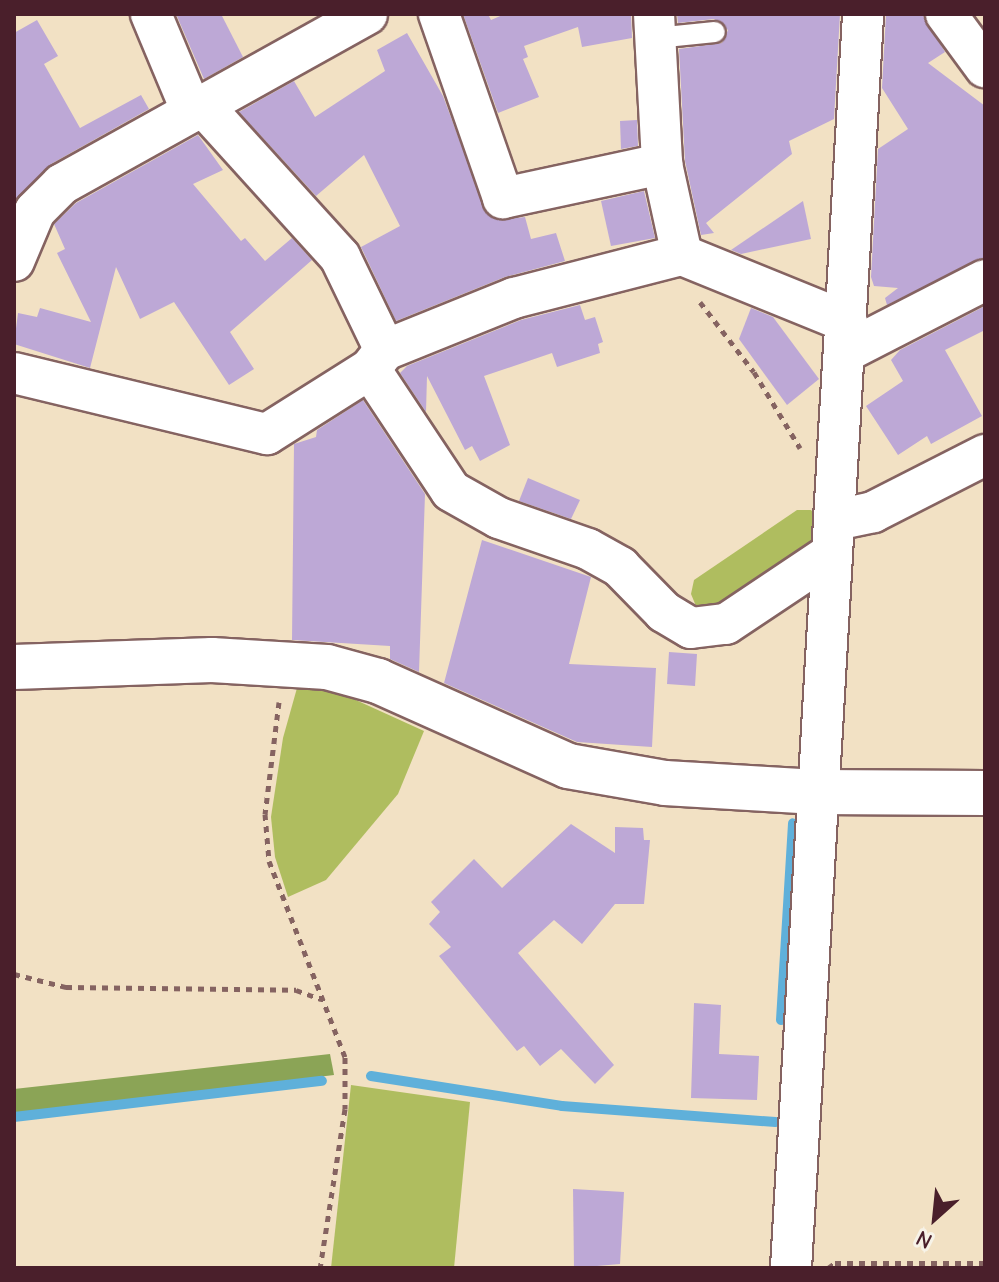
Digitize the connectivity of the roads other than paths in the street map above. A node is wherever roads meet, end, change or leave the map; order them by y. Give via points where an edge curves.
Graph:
1 (151, 14) edge
2 (367, 14) edge
3 (439, 14) edge
4 (863, 14) edge
5 (946, 14) edge
6 (655, 26) edge
7 (715, 32) dead end
8 (985, 67) edge
9 (198, 110) junction
10 (662, 164) junction
11 (693, 260) junction
12 (14, 261) edge
13 (985, 280) edge
14 (846, 337) junction
15 (378, 360) junction
16 (14, 373) edge
17 (985, 455) edge
18 (832, 537) junction
19 (14, 667) edge
20 (817, 792) junction
21 (985, 793) edge
22 (791, 1268) edge

1 - 9 street
2 - 9 street
3 - 10 street via 503,198
4 - 14 street
5 - 8 street
6 - 7 lane
6 - 10 street
9 - 12 street via 62,184 35,211
9 - 15 street via 340,257
10 - 11 street
11 - 14 street
11 - 15 street via 514,298
13 - 14 street
14 - 18 street
15 - 16 street via 267,434
15 - 18 street via 451,491 499,518 588,549 620,567 664,612 691,628 726,624
17 - 18 street
18 - 20 street
19 - 20 street via 283,662 378,681 568,766 665,783
20 - 21 street
20 - 22 street

